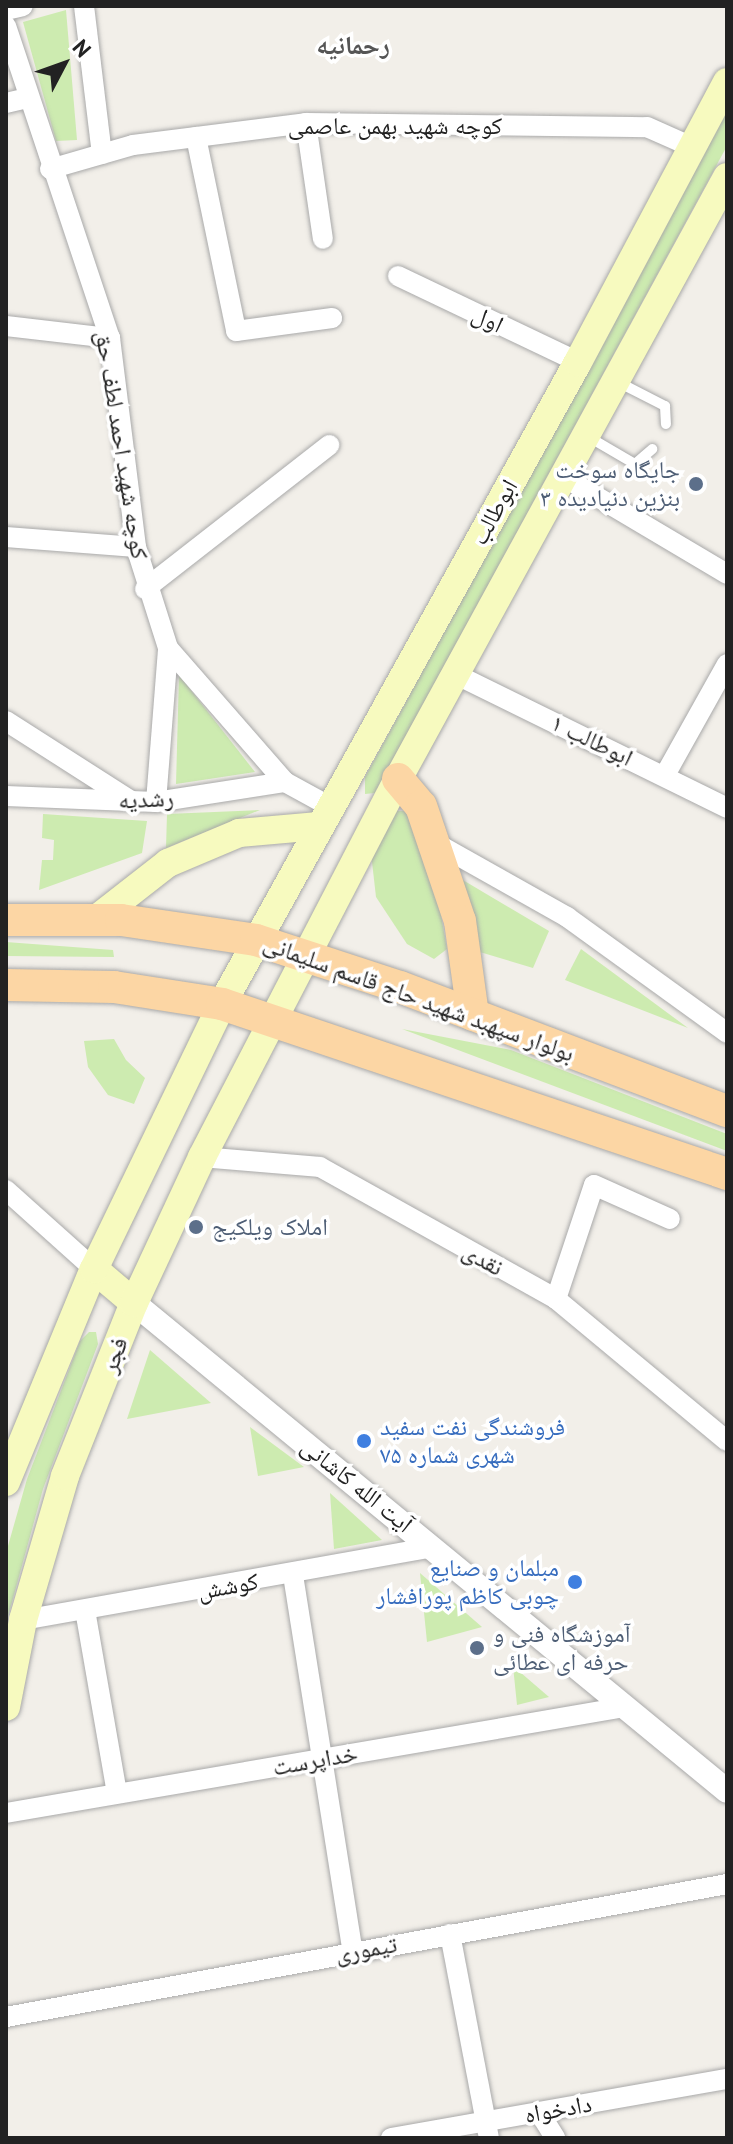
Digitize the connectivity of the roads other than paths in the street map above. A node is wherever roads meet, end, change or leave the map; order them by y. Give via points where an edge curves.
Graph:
1 (23, 6) edge
2 (84, 6) edge
3 (6, 10) edge
4 (6, 26) edge
5 (727, 82) edge
6 (27, 98) junction
7 (6, 103) edge
8 (306, 123) junction
9 (196, 137) junction
10 (692, 147) junction
11 (102, 154) junction
12 (50, 169) junction
13 (727, 177) edge
14 (323, 239) dead end
15 (398, 276) dead end
16 (332, 318) dead end
17 (6, 326) edge
18 (110, 338) junction
19 (578, 362) junction
20 (616, 380) junction
21 (666, 424) dead end
22 (585, 435) junction
23 (329, 445) dead end
24 (652, 449) dead end
25 (562, 476) junction
26 (6, 537) edge
27 (136, 547) junction
28 (727, 574) edge
29 (145, 589) junction
30 (168, 648) junction
31 (727, 664) edge
32 (455, 674) junction
33 (6, 721) edge
34 (665, 775) junction
35 (398, 779) junction
36 (285, 782) junction
37 (6, 796) edge
38 (133, 802) junction
39 (156, 802) junction
40 (727, 808) edge
41 (324, 816) junction
42 (434, 842) junction
43 (6, 920) edge
44 (95, 920) junction
45 (256, 940) junction
46 (305, 954) junction
47 (6, 985) edge
48 (222, 1004) junction
49 (473, 1015) junction
50 (272, 1021) junction
51 (727, 1033) edge
52 (727, 1111) edge
53 (202, 1157) junction
54 (727, 1174) edge
55 (6, 1190) edge
56 (670, 1219) dead end
57 (94, 1269) junction
58 (556, 1299) junction
59 (134, 1303) junction
60 (727, 1441) edge
61 (6, 1482) edge
62 (433, 1547) junction
63 (293, 1575) junction
64 (85, 1610) junction
65 (23, 1620) junction
66 (6, 1707) edge
67 (625, 1707) junction
68 (324, 1758) junction
69 (727, 1791) edge
70 (117, 1793) junction
71 (6, 1813) edge
72 (727, 1884) edge
73 (450, 1934) junction
74 (353, 1952) junction
75 (6, 2017) edge
76 (726, 2081) edge
77 (539, 2112) junction
78 (488, 2130) edge
79 (391, 2138) edge
80 (555, 2138) edge

1 - 3 street
2 - 11 street
4 - 6 street, کوچه شهید احمد لطف حق
5 - 10 main road, ابوطالب
6 - 7 street
6 - 12 street, کوچه شهید احمد لطف حق
8 - 9 street, کوچه شهید بهمن عاصمی
8 - 10 street, کوچه شهید بهمن عاصمی via 647,127
8 - 14 street
9 - 11 street, کوچه شهید بهمن عاصمی
9 - 16 street via 236,331
10 - 19 main road, ابوطالب
11 - 12 street, کوچه شهید بهمن عاصمی
12 - 18 street, کوچه شهید احمد لطف حق
13 - 20 main road, ابوطالب
15 - 19 street, اول
17 - 18 street
18 - 27 street, کوچه شهید احمد لطف حق
19 - 41 main road, ابوطالب
20 - 21 lane via 665,406
20 - 22 main road, ابوطالب
22 - 24 lane via 635,464
22 - 25 main road, ابوطالب
23 - 29 street
25 - 28 street
25 - 32 main road, ابوطالب
26 - 27 street
27 - 29 street, کوچه شهید احمد لطف حق
29 - 30 street, کوچه شهید احمد لطف حق
30 - 36 street, کوچه شهید احمد لطف حق
30 - 39 street
31 - 34 street
32 - 34 street, ابوطالب ۱
32 - 35 main road, ابوطالب
33 - 38 street
34 - 40 street, ابوطالب ۱
35 - 42 main road via 421,806
35 - 46 main road, ابوطالب
36 - 39 street, رشدیه
36 - 41 street, کوچه شهید احمد لطف حق
37 - 38 street, رشدیه
38 - 39 street, رشدیه
41 - 44 main road via 239,833 168,863
41 - 45 main road, ابوطالب
42 - 49 main road via 460,921
42 - 51 street via 567,917
43 - 44 main road, بولوار سپهبد شهید حاج قاسم سلیمانی
44 - 45 main road, بولوار سپهبد شهید حاج قاسم سلیمانی
45 - 46 main road, بولوار سپهبد شهید حاج قاسم سلیمانی
45 - 48 main road, ابوطالب
46 - 49 main road, بولوار سپهبد شهید حاج قاسم سلیمانی
46 - 50 main road, ابوطالب
47 - 48 main road via 114,987
48 - 50 main road
48 - 57 main road
49 - 52 main road, بولوار سپهبد شهید حاج قاسم سلیمانی
50 - 53 main road, فجر
50 - 54 main road
53 - 58 street, نقدی via 320,1167
53 - 59 main road, فجر
55 - 57 street
56 - 58 street via 594,1185
57 - 59 main road
57 - 61 main road
58 - 60 street, نقدی
59 - 62 street, آیت الله کاشانی
59 - 65 main road, فجر via 65,1476
62 - 63 street, کوشش
62 - 67 street, آیت الله کاشانی
63 - 64 street, کوشش
63 - 68 street
64 - 65 street, کوشش
64 - 70 street
65 - 66 main road, فجر
67 - 68 street, خداپرست
67 - 69 street, آیت الله کاشانی
68 - 70 street, خداپرست
68 - 74 street
70 - 71 street, خداپرست
72 - 73 street, تیموری
73 - 74 street, تیموری
73 - 78 street
74 - 75 street, تیموری
76 - 77 street, دادخواه
77 - 78 street, دادخواه
77 - 80 street
78 - 79 street, دادخواه

